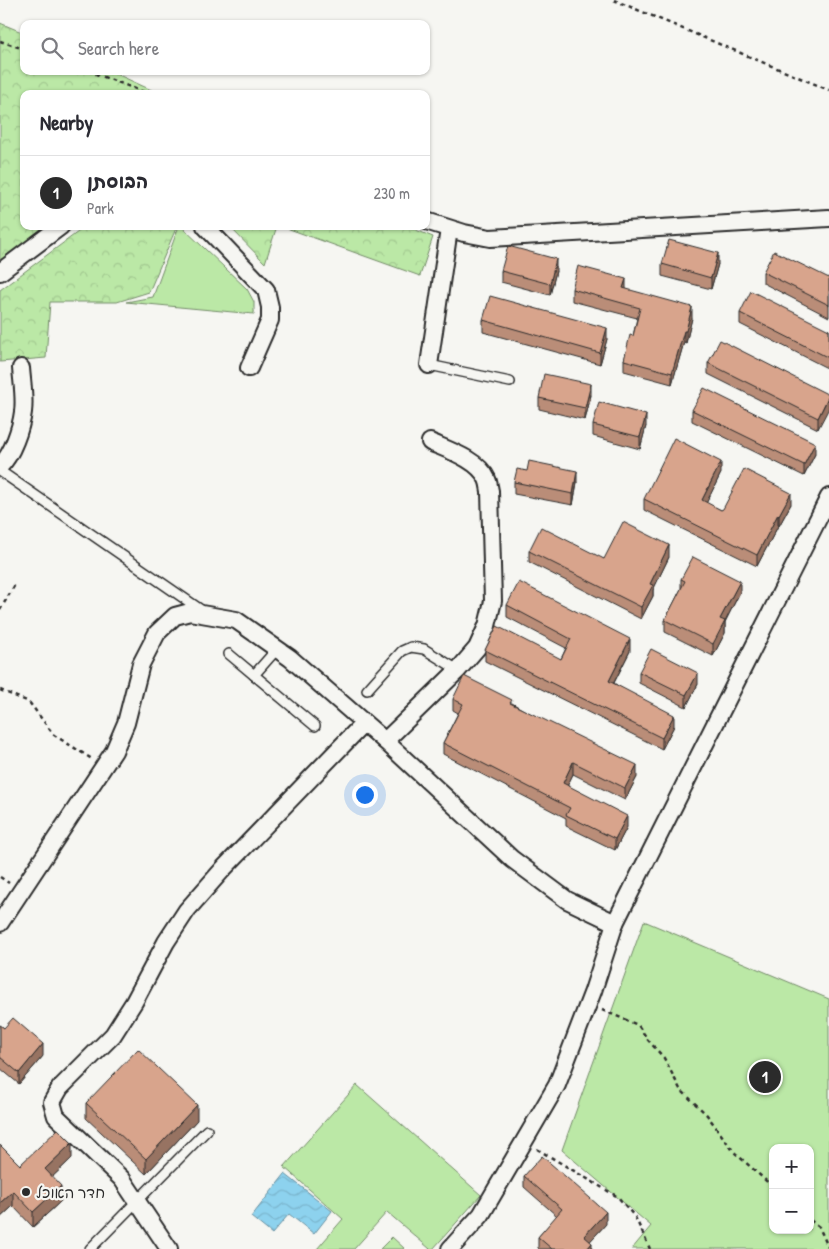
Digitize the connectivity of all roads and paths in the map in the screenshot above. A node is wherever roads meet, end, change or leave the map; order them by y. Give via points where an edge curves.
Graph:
1 (614, 0) edge
2 (0, 41) edge
3 (20, 48) edge
4 (99, 75) edge
5 (138, 90) edge
6 (829, 90) edge
7 (829, 218) edge
8 (430, 222) edge
9 (449, 229) junction
10 (56, 230) edge
11 (209, 230) edge
12 (0, 272) edge
13 (429, 365) joint
14 (21, 368) dead end
15 (249, 368) dead end
16 (510, 382) dead end
17 (430, 442) dead end
18 (0, 466) edge
19 (0, 471) edge
20 (829, 497) edge
21 (16, 583) dead end
22 (0, 610) edge
23 (206, 614) junction
24 (277, 649) junction
25 (229, 654) dead end
26 (458, 670) junction
27 (254, 675) junction
28 (0, 690) edge
29 (367, 690) dead end
30 (364, 723) junction
31 (315, 726) dead end
32 (384, 741) junction
33 (104, 767) junction
34 (615, 922) junction
35 (0, 923) edge
36 (588, 1004) junction
37 (207, 1130) dead end
38 (525, 1142) junction
39 (769, 1183) edge
40 (137, 1200) junction
41 (814, 1223) edge
42 (90, 1249) edge
43 (169, 1249) edge
44 (450, 1249) edge
45 (650, 1249) edge
46 (829, 1249) edge

1 - 6 path
2 - 3 path
4 - 5 path
7 - 9 street via 490,238
8 - 9 street
9 - 13 street
10 - 12 street
11 - 15 street via 266,290 270,320
13 - 16 lane
14 - 18 street via 23,412 14,444
17 - 26 street via 476,465 487,478 490,491 493,601 477,648
19 - 23 lane
20 - 34 street
21 - 22 path
23 - 24 street via 236,620
23 - 33 street via 190,612 175,616 157,633 141,664 126,723
24 - 27 lane
24 - 30 street
25 - 27 lane
26 - 29 lane via 424,648 411,647 402,651
26 - 32 street
27 - 31 lane
28 - 33 path via 29,702 54,735
30 - 32 street
30 - 40 street via 224,868 188,910 112,1035 60,1088 52,1102 56,1116 122,1179
32 - 34 street via 512,859 567,900
33 - 35 street
34 - 36 street
36 - 38 street via 557,1085
36 - 39 path via 638,1025 664,1058 680,1089 707,1115 734,1152
37 - 40 lane
38 - 44 street via 481,1215
38 - 45 path via 618,1197 635,1217
40 - 42 lane
40 - 43 street
41 - 46 path

